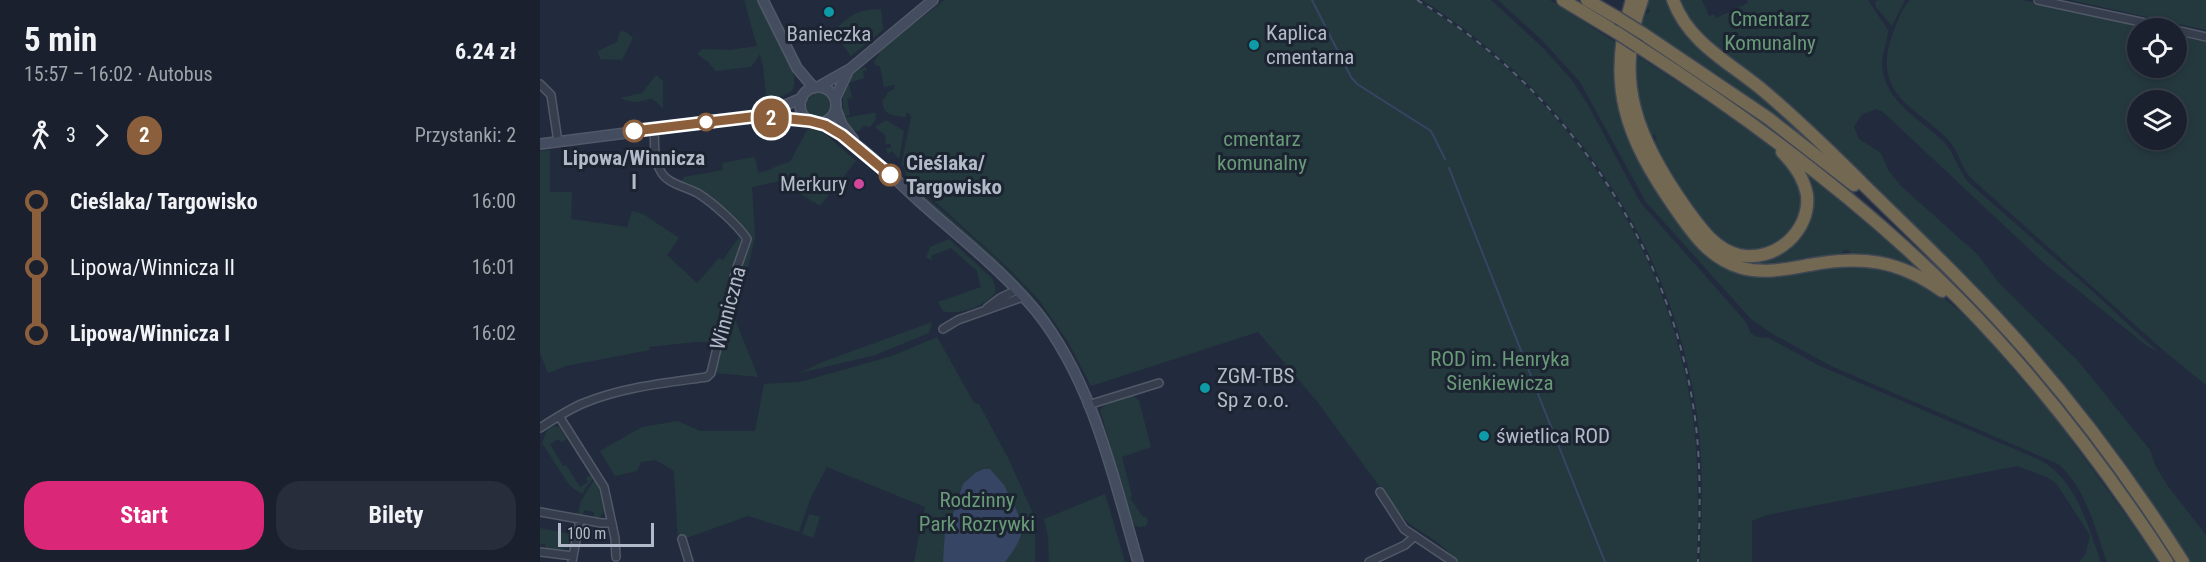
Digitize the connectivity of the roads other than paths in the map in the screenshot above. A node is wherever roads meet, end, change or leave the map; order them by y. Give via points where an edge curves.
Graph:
1 (762, 0) edge
2 (933, 0) edge
3 (1563, 0) edge
4 (1587, 0) edge
5 (1632, 0) edge
6 (1642, 0) edge
7 (1673, 0) edge
8 (2038, 0) edge
9 (2127, 19) edge
10 (2187, 33) edge
11 (2206, 37) edge
12 (796, 68) junction
13 (848, 70) junction
14 (540, 84) edge
15 (816, 88) junction
16 (803, 96) junction
17 (836, 104) junction
18 (759, 116) junction
19 (810, 121) junction
20 (1749, 121) junction
21 (820, 123) junction
22 (654, 128) junction
23 (558, 142) junction
24 (540, 144) edge
25 (860, 148) junction
26 (1899, 222) junction
27 (1004, 277) junction
28 (1020, 294) junction
29 (1003, 297) junction
30 (985, 309) junction
31 (1983, 324) junction
32 (943, 329) dead end
33 (1159, 383) dead end
34 (1088, 405) junction
35 (559, 416) junction
36 (540, 428) edge
37 (1380, 492) dead end
38 (540, 512) edge
39 (579, 519) junction
40 (612, 522) junction
41 (1414, 536) junction
42 (682, 539) dead end
43 (540, 552) edge
44 (616, 557) dead end
45 (572, 559) edge
46 (689, 562) edge
47 (1131, 562) edge
48 (1138, 562) edge
49 (1369, 562) edge
50 (1453, 562) edge
51 (2167, 562) edge
52 (2183, 562) edge

1 - 12 street
2 - 13 street
3 - 20 highway, bridge
4 - 26 highway, bridge via 1768,118
5 - 31 highway via 1621,61 1622,94 1629,125 1651,172 1703,246 1730,264 1764,271 1842,259 1888,264 1936,286
6 - 20 highway via 1631,47 1630,85 1646,143 1702,230 1730,252 1748,256 1776,250 1791,238 1802,223 1807,201 1798,170
7 - 26 highway via 1693,35 1777,102
8 - 9 street
10 - 11 street
12 - 15 street
12 - 16 street
13 - 15 street
13 - 17 street
14 - 23 street via 551,95
15 - 16 street
15 - 17 street via 827,90
16 - 18 street
16 - 19 street via 802,111
17 - 21 street via 832,117
17 - 25 street via 842,125
18 - 19 street
18 - 22 street
19 - 21 street
20 - 31 highway via 1874,220
21 - 25 street
22 - 23 street
22 - 35 street, Winniczna via 656,160 663,175 706,199 747,239 711,373 608,394
23 - 24 street
25 - 27 street
26 - 52 highway via 1968,288 2041,368 2120,468
27 - 28 street
27 - 29 street
28 - 29 street
28 - 30 street via 1001,306
28 - 34 street via 1055,339
29 - 30 street
30 - 32 street
31 - 51 highway via 2076,431
33 - 34 street
34 - 47 street
34 - 48 street
35 - 36 street, Winniczna
35 - 40 street via 604,487
37 - 41 street via 1401,525
38 - 39 street
39 - 40 street
39 - 45 street
40 - 44 street
41 - 49 street via 1405,545
41 - 50 street
42 - 46 street
43 - 45 street

